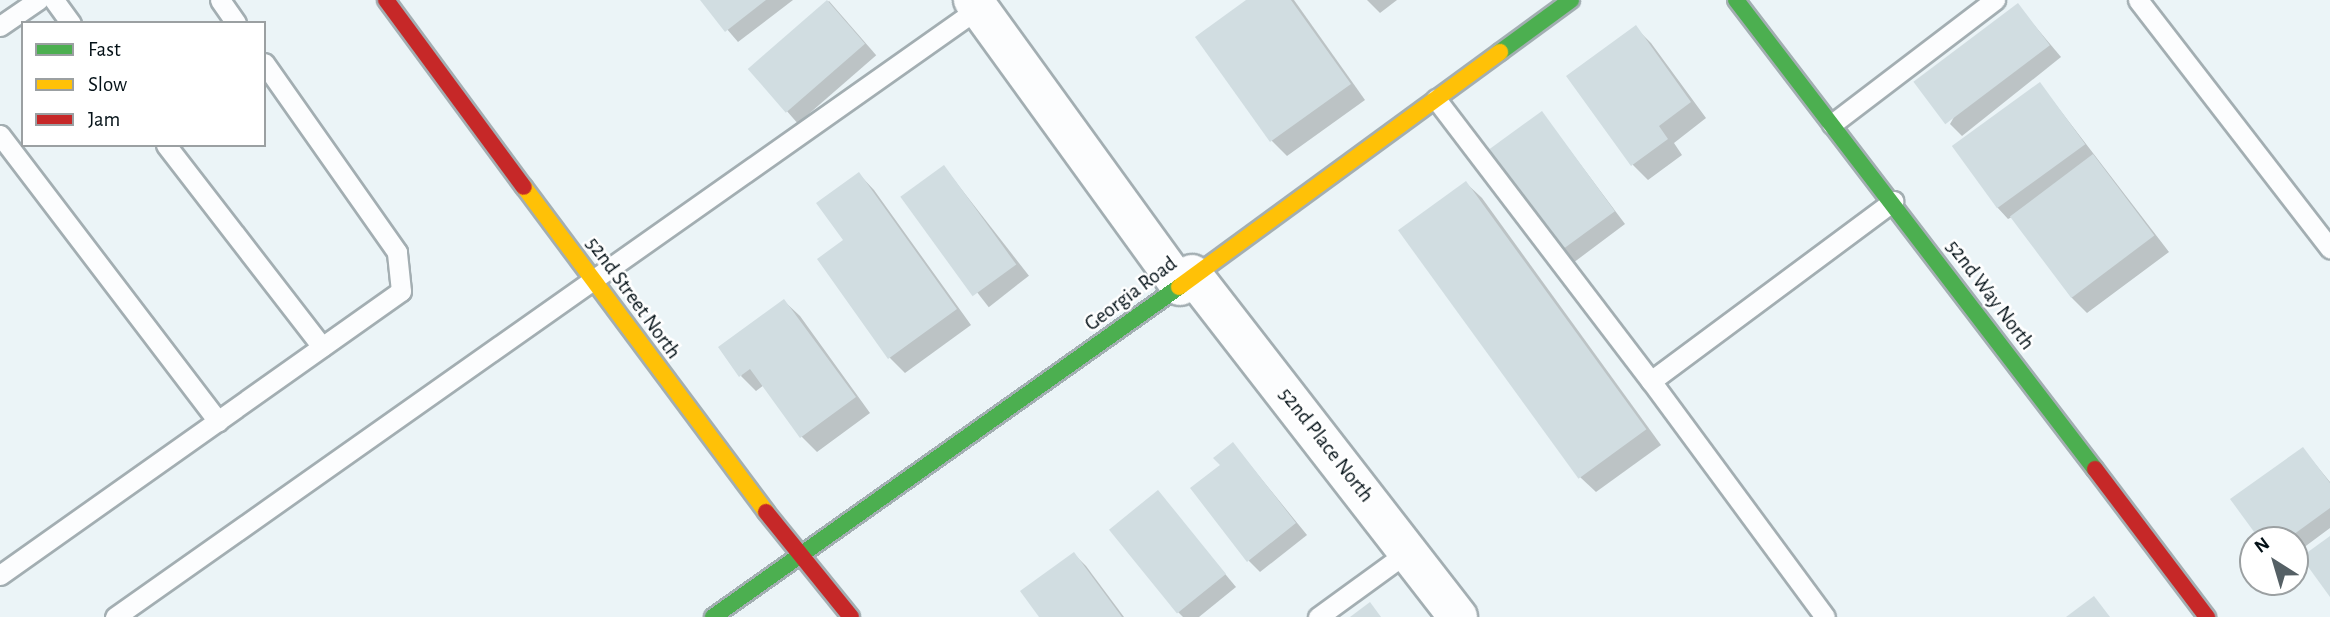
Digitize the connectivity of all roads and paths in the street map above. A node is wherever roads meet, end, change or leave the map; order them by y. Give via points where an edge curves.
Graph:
1 (38, 0) edge
2 (54, 0) edge
3 (220, 0) edge
4 (386, 0) edge
5 (1570, 0) edge
6 (1736, 0) edge
7 (1995, 0) edge
8 (2141, 1) edge
9 (981, 3) edge
10 (70, 21) edge
11 (235, 21) edge
12 (0, 26) edge
13 (266, 66) edge
14 (1436, 99) junction
15 (1832, 124) junction
16 (0, 135) edge
17 (168, 147) edge
18 (1893, 201) junction
19 (2330, 248) edge
20 (1186, 280) junction
21 (595, 281) junction
22 (322, 346) junction
23 (1651, 381) junction
24 (218, 421) junction
25 (1409, 551) junction
26 (800, 556) junction
27 (0, 575) edge
28 (115, 617) edge
29 (713, 617) edge
30 (851, 617) edge
31 (1318, 617) edge
32 (1458, 617) edge
33 (1825, 617) edge
34 (2207, 617) edge

1 - 12 lane
2 - 10 lane
3 - 11 lane
4 - 21 street, 52nd Street North
5 - 14 street, Georgia Road
6 - 15 street, 52nd Way North
7 - 15 lane
8 - 19 lane
9 - 20 street, 52nd Place North
9 - 21 lane
13 - 22 lane via 397,252 401,291
14 - 20 street, Georgia Road
14 - 23 lane
15 - 18 street, 52nd Way North
16 - 24 lane
17 - 22 lane
18 - 23 lane
18 - 34 street, 52nd Way North
20 - 25 street, 52nd Place North
20 - 26 street, Georgia Road
21 - 26 street, 52nd Street North
21 - 28 lane
22 - 24 lane
23 - 33 lane
24 - 27 lane
25 - 31 lane
25 - 32 street, 52nd Place North
26 - 29 street, Georgia Road
26 - 30 street, 52nd Street North

